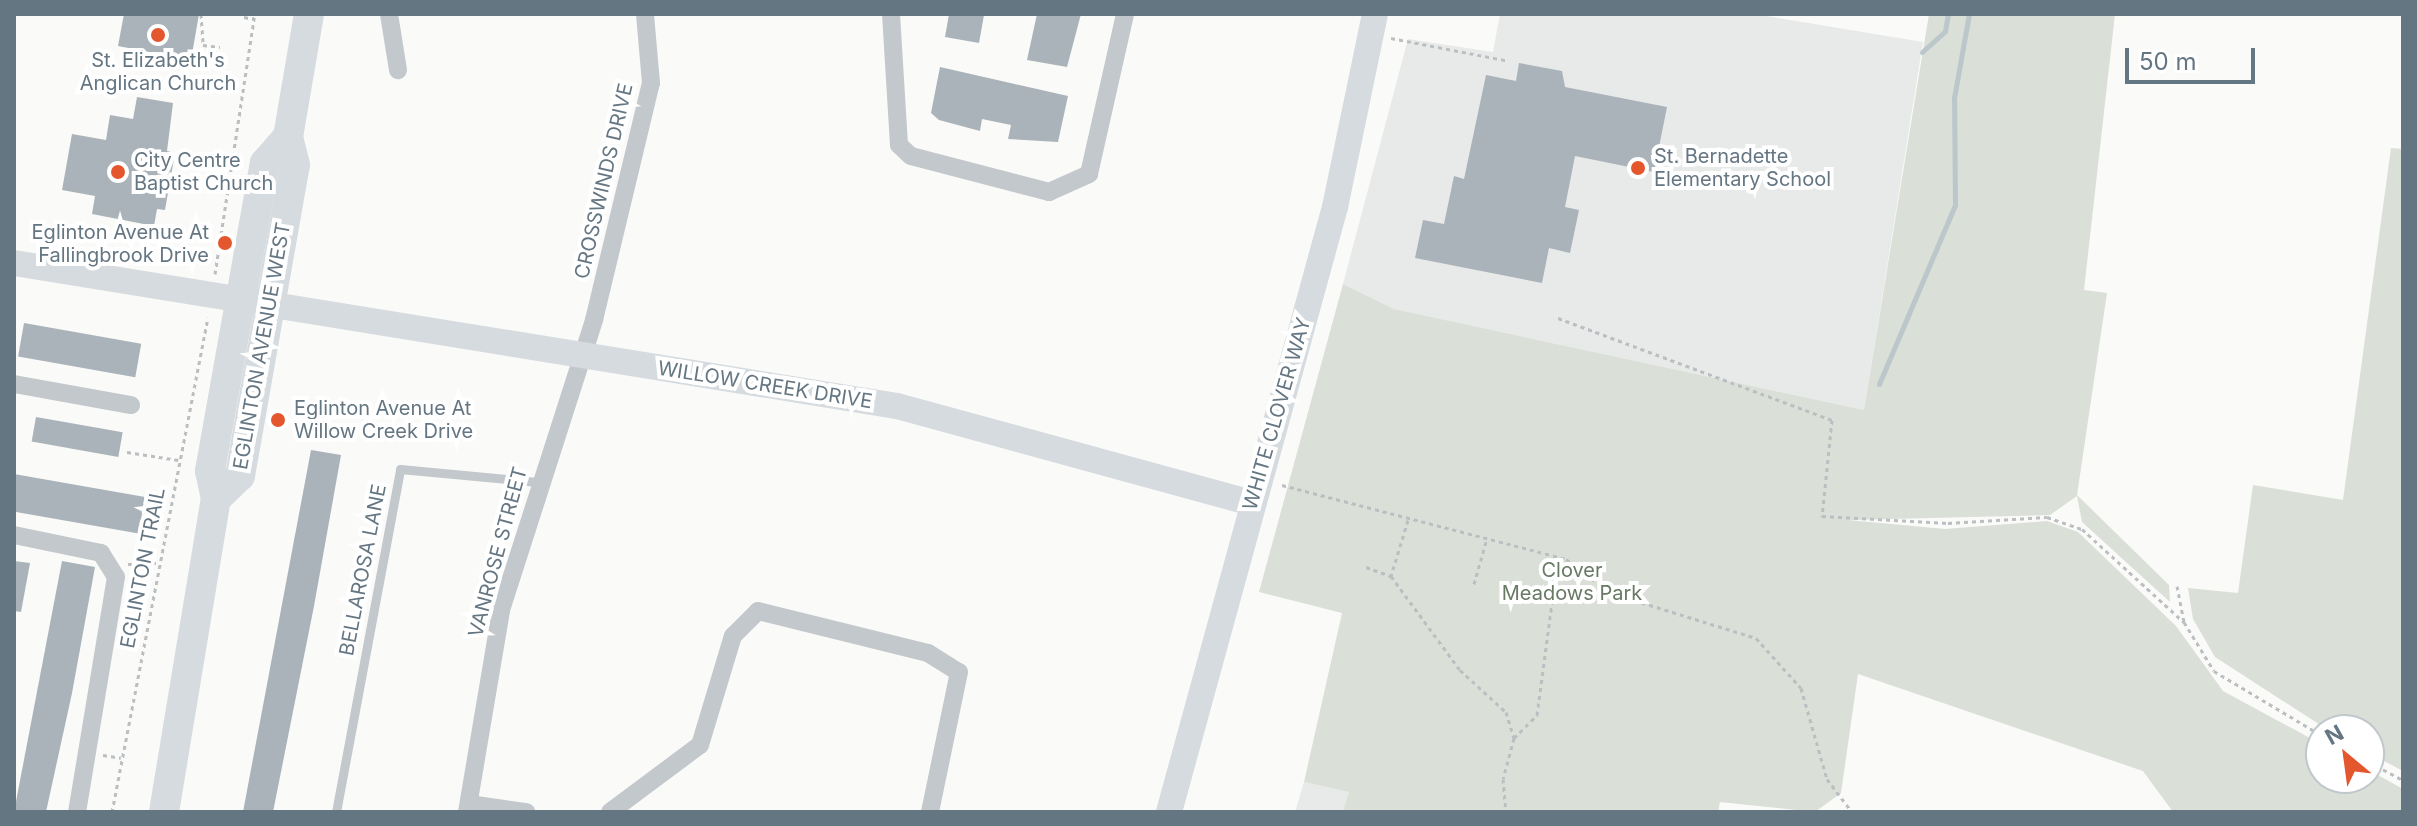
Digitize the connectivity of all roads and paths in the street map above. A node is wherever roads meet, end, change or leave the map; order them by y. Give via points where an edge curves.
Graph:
1 (201, 14) edge
2 (309, 14) edge
3 (389, 14) edge
4 (645, 14) edge
5 (891, 14) edge
6 (1125, 14) edge
7 (255, 16) edge
8 (244, 17) dead end
9 (1373, 24) edge
10 (220, 47) dead end
11 (1509, 61) dead end
12 (398, 70) dead end
13 (288, 137) junction
14 (14, 263) edge
15 (215, 275) dead end
16 (240, 300) junction
17 (270, 305) junction
18 (1558, 318) dead end
19 (206, 330) dead end
20 (583, 356) junction
21 (14, 384) edge
22 (131, 405) dead end
23 (127, 452) dead end
24 (178, 460) junction
25 (537, 482) junction
26 (1256, 491) junction
27 (216, 499) junction
28 (1408, 520) junction
29 (14, 535) edge
30 (1486, 542) junction
31 (1558, 557) junction
32 (157, 564) junction
33 (1366, 567) dead end
34 (113, 569) junction
35 (1391, 576) junction
36 (1474, 584) dead end
37 (2177, 586) dead end
38 (2184, 622) junction
39 (2305, 725) edge
40 (1514, 738) junction
41 (2385, 770) edge
42 (2403, 780) edge
43 (468, 808) edge
44 (77, 812) edge
45 (112, 812) edge
46 (164, 812) edge
47 (336, 812) edge
48 (526, 812) edge
49 (610, 812) edge
50 (930, 812) edge
51 (1169, 812) edge
52 (1506, 812) edge
53 (1852, 812) edge

1 - 10 path via 203,45
2 - 13 main road, EGLINTON AVENUE WEST
3 - 12 street
4 - 20 street, CROSSWINDS DRIVE via 651,83
5 - 6 street via 899,145 911,156 1049,192 1089,174
7 - 8 path
7 - 15 path
9 - 11 path
9 - 26 street, WHITE CLOVER WAY via 1335,207
13 - 16 main road, EGLINTON AVENUE WEST via 265,163
13 - 17 main road, EGLINTON AVENUE WEST via 295,165
14 - 16 street, WILLOW CREEK DRIVE
16 - 17 street, WILLOW CREEK DRIVE
16 - 27 main road, EGLINTON AVENUE WEST via 210,471
17 - 20 street, WILLOW CREEK DRIVE
17 - 27 main road, EGLINTON AVENUE WEST via 240,476
18 - 38 path via 1832,420 1822,516 1948,523 2047,517 2082,529
19 - 24 path, EGLINTON TRAIL
20 - 25 street, VANROSE STREET
20 - 26 street, WILLOW CREEK DRIVE via 897,406
21 - 22 street
23 - 24 path
24 - 32 path, EGLINTON TRAIL
25 - 43 street, VANROSE STREET via 501,610
25 - 47 lane, BELLAROSA LANE via 400,469
26 - 28 path
26 - 51 street, WHITE CLOVER WAY
27 - 46 main road, EGLINTON AVENUE WEST
28 - 30 path
28 - 35 path
29 - 34 street via 101,553
30 - 31 path
30 - 36 path
31 - 40 path via 1537,715
31 - 53 path via 1611,593 1669,616 1740,629 1773,651 1801,688 1835,798
32 - 34 path via 140,560
32 - 45 path, EGLINTON TRAIL
33 - 35 path
34 - 44 street
35 - 40 path via 1460,670 1506,712
37 - 38 path
38 - 39 path via 2214,671
40 - 52 path via 1503,779
41 - 42 path
43 - 48 street
49 - 50 street via 700,745 733,636 758,611 928,653 959,672

